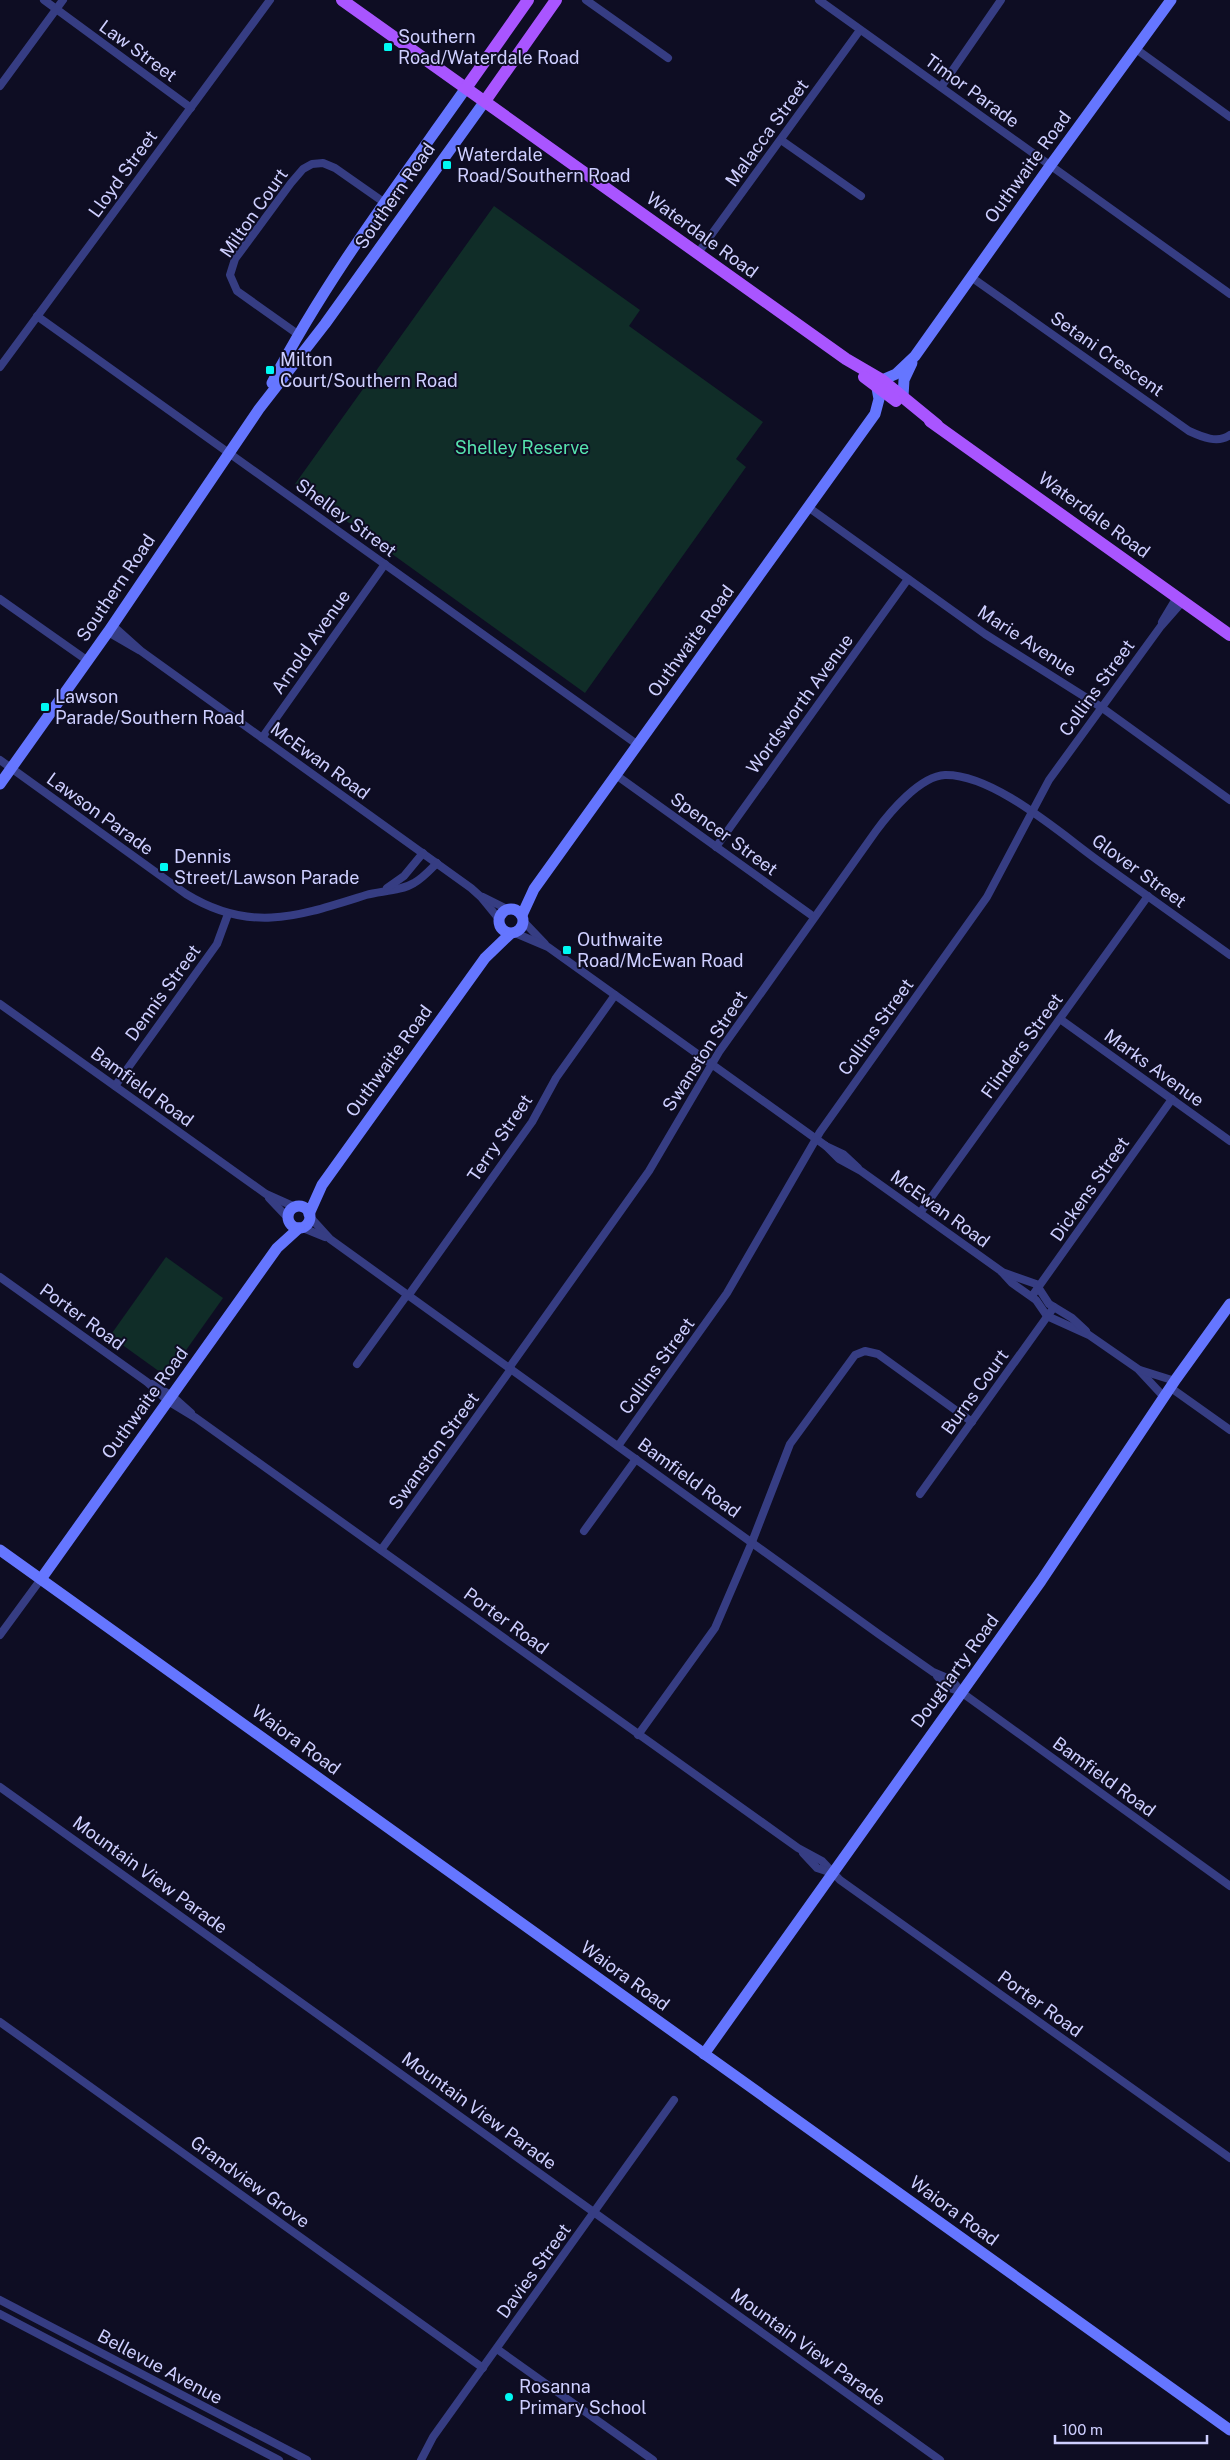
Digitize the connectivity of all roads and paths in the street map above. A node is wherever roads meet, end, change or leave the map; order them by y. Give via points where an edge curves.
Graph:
1 (44, 0) edge
2 (63, 0) edge
3 (270, 0) edge
4 (342, 0) edge
5 (528, 0) edge
6 (556, 0) edge
7 (586, 0) edge
8 (819, 0) edge
9 (1002, 0) edge
10 (1172, 0) edge
11 (56, 9) junction
12 (860, 30) junction
13 (1136, 49) junction
14 (668, 58) dead end
15 (0, 86) edge
16 (941, 87) junction
17 (466, 88) junction
18 (485, 101) junction
19 (191, 108) junction
20 (1230, 117) edge
21 (781, 140) junction
22 (1050, 166) junction
23 (861, 196) dead end
24 (385, 203) junction
25 (698, 253) junction
26 (971, 277) junction
27 (1230, 294) edge
28 (37, 316) junction
29 (299, 335) junction
30 (915, 356) junction
31 (0, 367) edge
32 (880, 384) junction
33 (901, 399) junction
34 (259, 409) junction
35 (875, 414) junction
36 (1230, 435) edge
37 (229, 452) junction
38 (808, 507) junction
39 (385, 564) junction
40 (908, 579) junction
41 (0, 599) edge
42 (1180, 599) junction
43 (110, 629) junction
44 (1230, 635) edge
45 (88, 661) junction
46 (1101, 707) junction
47 (262, 738) junction
48 (638, 745) junction
49 (0, 760) edge
50 (11, 769) junction
51 (616, 775) junction
52 (0, 784) edge
53 (1230, 800) edge
54 (1030, 812) junction
55 (716, 847) junction
56 (423, 853) junction
57 (436, 863) junction
58 (534, 889) junction
59 (384, 890) junction
60 (481, 896) junction
61 (1148, 896) junction
62 (509, 909) junction
63 (228, 914) junction
64 (814, 917) junction
65 (523, 918) junction
66 (506, 928) junction
67 (548, 947) junction
68 (1230, 955) edge
69 (615, 995) junction
70 (0, 1004) edge
71 (1060, 1019) junction
72 (711, 1064) junction
73 (115, 1086) junction
74 (1172, 1099) junction
75 (816, 1139) junction
76 (1230, 1141) edge
77 (322, 1185) junction
78 (266, 1194) junction
79 (297, 1207) junction
80 (920, 1213) junction
81 (309, 1215) junction
82 (289, 1219) junction
83 (301, 1228) junction
84 (330, 1239) junction
85 (277, 1248) junction
86 (1000, 1271) junction
87 (0, 1277) edge
88 (1039, 1286) junction
89 (407, 1296) junction
90 (1032, 1296) junction
91 (1230, 1304) edge
92 (1054, 1307) junction
93 (1048, 1316) junction
94 (1089, 1335) junction
95 (357, 1364) dead end
96 (510, 1369) junction
97 (1138, 1369) junction
98 (1170, 1388) junction
99 (170, 1399) junction
100 (972, 1422) junction
101 (1230, 1430) edge
102 (618, 1446) junction
103 (636, 1458) junction
104 (920, 1494) dead end
105 (584, 1531) dead end
106 (752, 1542) junction
107 (0, 1550) edge
108 (381, 1550) junction
109 (41, 1579) junction
110 (0, 1635) edge
111 (961, 1692) junction
112 (638, 1735) junction
113 (0, 1787) edge
114 (832, 1873) junction
115 (1230, 1886) edge
116 (0, 2022) edge
117 (704, 2054) junction
118 (674, 2100) dead end
119 (1230, 2158) edge
120 (595, 2213) junction
121 (0, 2300) edge
122 (0, 2314) edge
123 (497, 2348) junction
124 (483, 2368) junction
125 (1230, 2430) edge
126 (279, 2460) edge
127 (307, 2460) edge
128 (421, 2460) edge
129 (653, 2460) edge
130 (940, 2460) edge

1 - 11 street, Law Street
2 - 11 street
3 - 19 street, Lloyd Street
4 - 17 main road, Waterdale Road
5 - 17 main road, Southern Road
6 - 18 main road, Southern Road
7 - 14 street
8 - 12 street, Timor Parade
9 - 16 street
10 - 13 street, Outhwaite Road
11 - 15 street
11 - 19 street, Law Street
12 - 16 street, Timor Parade
12 - 21 street, Malacca Street
13 - 20 street
13 - 22 street, Outhwaite Road
16 - 22 street, Timor Parade
17 - 18 main road, Waterdale Road
17 - 24 street, Southern Road
18 - 25 main road, Waterdale Road
18 - 34 street, Southern Road via 325,324
19 - 28 street, Lloyd Street
21 - 23 street
21 - 25 street, Malacca Street
22 - 26 street, Outhwaite Road
22 - 27 street, Timor Parade
24 - 29 street, Southern Road
24 - 29 street, Milton Court via 334,168 312,164 291,183 235,259 230,275 237,291
25 - 32 main road, Waterdale Road
26 - 30 street, Outhwaite Road
26 - 36 street, Setani Crescent via 1189,431 1206,439
28 - 31 street, Lloyd Street
28 - 37 street, Shelley Street
29 - 34 street, Southern Road
30 - 32 street, Outhwaite Road
30 - 33 street, Outhwaite Road via 904,380
32 - 33 main road, Waterdale Road
32 - 35 street
33 - 35 street, Outhwaite Road
33 - 42 main road, Waterdale Road
34 - 37 street, Southern Road
35 - 38 street, Outhwaite Road
37 - 39 street, Shelley Street
37 - 43 street, Southern Road
38 - 40 street, Marie Avenue
38 - 48 street, Outhwaite Road
39 - 47 street, Arnold Avenue
39 - 48 street, Shelley Street
40 - 46 street, Marie Avenue via 986,634
40 - 55 street, Wordsworth Avenue
41 - 45 street
42 - 44 main road, Waterdale Road
42 - 46 street, Collins Street
43 - 45 street, Southern Road
43 - 47 street, McEwan Road
45 - 50 street, Southern Road
46 - 53 street, Marie Avenue
46 - 54 street, Collins Street
47 - 56 street, McEwan Road
48 - 51 street, Outhwaite Road
49 - 50 street, Lawson Parade
50 - 52 street, Southern Road
50 - 63 street, Lawson Parade via 186,894
51 - 55 street, Spencer Street
51 - 58 street, Outhwaite Road
54 - 61 street, Glover Street
54 - 64 street, Swanston Street via 977,782 946,775 934,778 894,808
54 - 75 street, Collins Street via 980,907
55 - 64 street, Spencer Street
56 - 57 street, McEwan Road
56 - 59 street, Lawson Parade via 404,876
57 - 59 street, Lawson Parade via 414,884
57 - 60 street, McEwan Road
58 - 62 street, Outhwaite Road
58 - 65 street, Outhwaite Road
59 - 63 street, Lawson Parade via 289,917
60 - 62 street, McEwan Road
60 - 66 street, McEwan Road
61 - 68 street, Glover Street
61 - 71 street, Flinders Street
62 - 65 street via 518,910
62 - 66 street via 502,913
63 - 73 street, Dennis Street via 221,938
64 - 72 street, Swanston Street
65 - 66 street via 521,928
65 - 67 street, McEwan Road
66 - 67 street, McEwan Road
66 - 77 street, Outhwaite Road
67 - 69 street, McEwan Road
69 - 72 street, McEwan Road
69 - 89 street, Terry Street via 556,1078 532,1122
70 - 73 street, Bamfield Road
71 - 74 street, Marks Avenue
71 - 80 street, Flinders Street
72 - 75 street, McEwan Road
72 - 96 street, Swanston Street via 649,1172
73 - 78 street, Bamfield Road
74 - 76 street, Marks Avenue
74 - 88 street, Dickens Street
75 - 80 street, McEwan Road via 839,1159
75 - 102 street, Collins Street via 724,1298
77 - 79 street, Outhwaite Road
77 - 81 street, Outhwaite Road
78 - 79 street, Bamfield Road
78 - 82 street, Bamfield Road
79 - 81 street via 305,1208
79 - 82 street via 290,1212
80 - 86 street, McEwan Road
81 - 83 street via 308,1224
81 - 84 street, Bamfield Road
82 - 83 street via 293,1226
82 - 85 street, Outhwaite Road
83 - 84 street, Bamfield Road
83 - 85 street, Outhwaite Road
84 - 89 street, Bamfield Road
85 - 99 street, Outhwaite Road
86 - 88 street, McEwan Road
86 - 90 street, McEwan Road
87 - 99 street, Porter Road
88 - 90 street, Dickens Street
88 - 92 street, McEwan Road
89 - 95 street, Terry Street
89 - 96 street, Bamfield Road
90 - 93 street, McEwan Road
91 - 98 street, Dougharty Road
92 - 93 street, Burns Court
92 - 94 street, McEwan Road via 1072,1318
93 - 94 street, McEwan Road
93 - 100 street, Burns Court
94 - 97 street, McEwan Road
96 - 102 street, Bamfield Road
96 - 108 street, Swanston Street
97 - 98 street, McEwan Road
97 - 98 street, McEwan Road
98 - 101 street, McEwan Road
98 - 111 street, Dougharty Road via 1041,1581
99 - 108 street, Porter Road
99 - 109 street, Outhwaite Road
100 - 104 street, Burns Court
100 - 106 street via 878,1354 860,1352 846,1366 790,1444
102 - 103 street, Bamfield Road
103 - 105 street
103 - 106 street, Bamfield Road
106 - 111 street, Bamfield Road via 933,1672 948,1687
106 - 112 street via 710,1635
107 - 109 street, Waiora Road
108 - 112 street, Porter Road
109 - 110 street
109 - 117 street, Waiora Road
111 - 114 street, Dougharty Road
111 - 115 street, Bamfield Road
112 - 114 street, Porter Road via 798,1848 817,1868
113 - 120 street, Mountain View Parade
114 - 117 street, Dougharty Road
114 - 119 street, Porter Road
116 - 124 street, Grandview Grove
117 - 125 street, Waiora Road
118 - 120 street, Davies Street
120 - 123 street, Davies Street
120 - 130 street, Mountain View Parade
121 - 127 street, Bellevue Avenue
122 - 126 street, Bellevue Avenue
123 - 124 street, Davies Street
123 - 129 street
124 - 128 street, Davies Street via 433,2437

